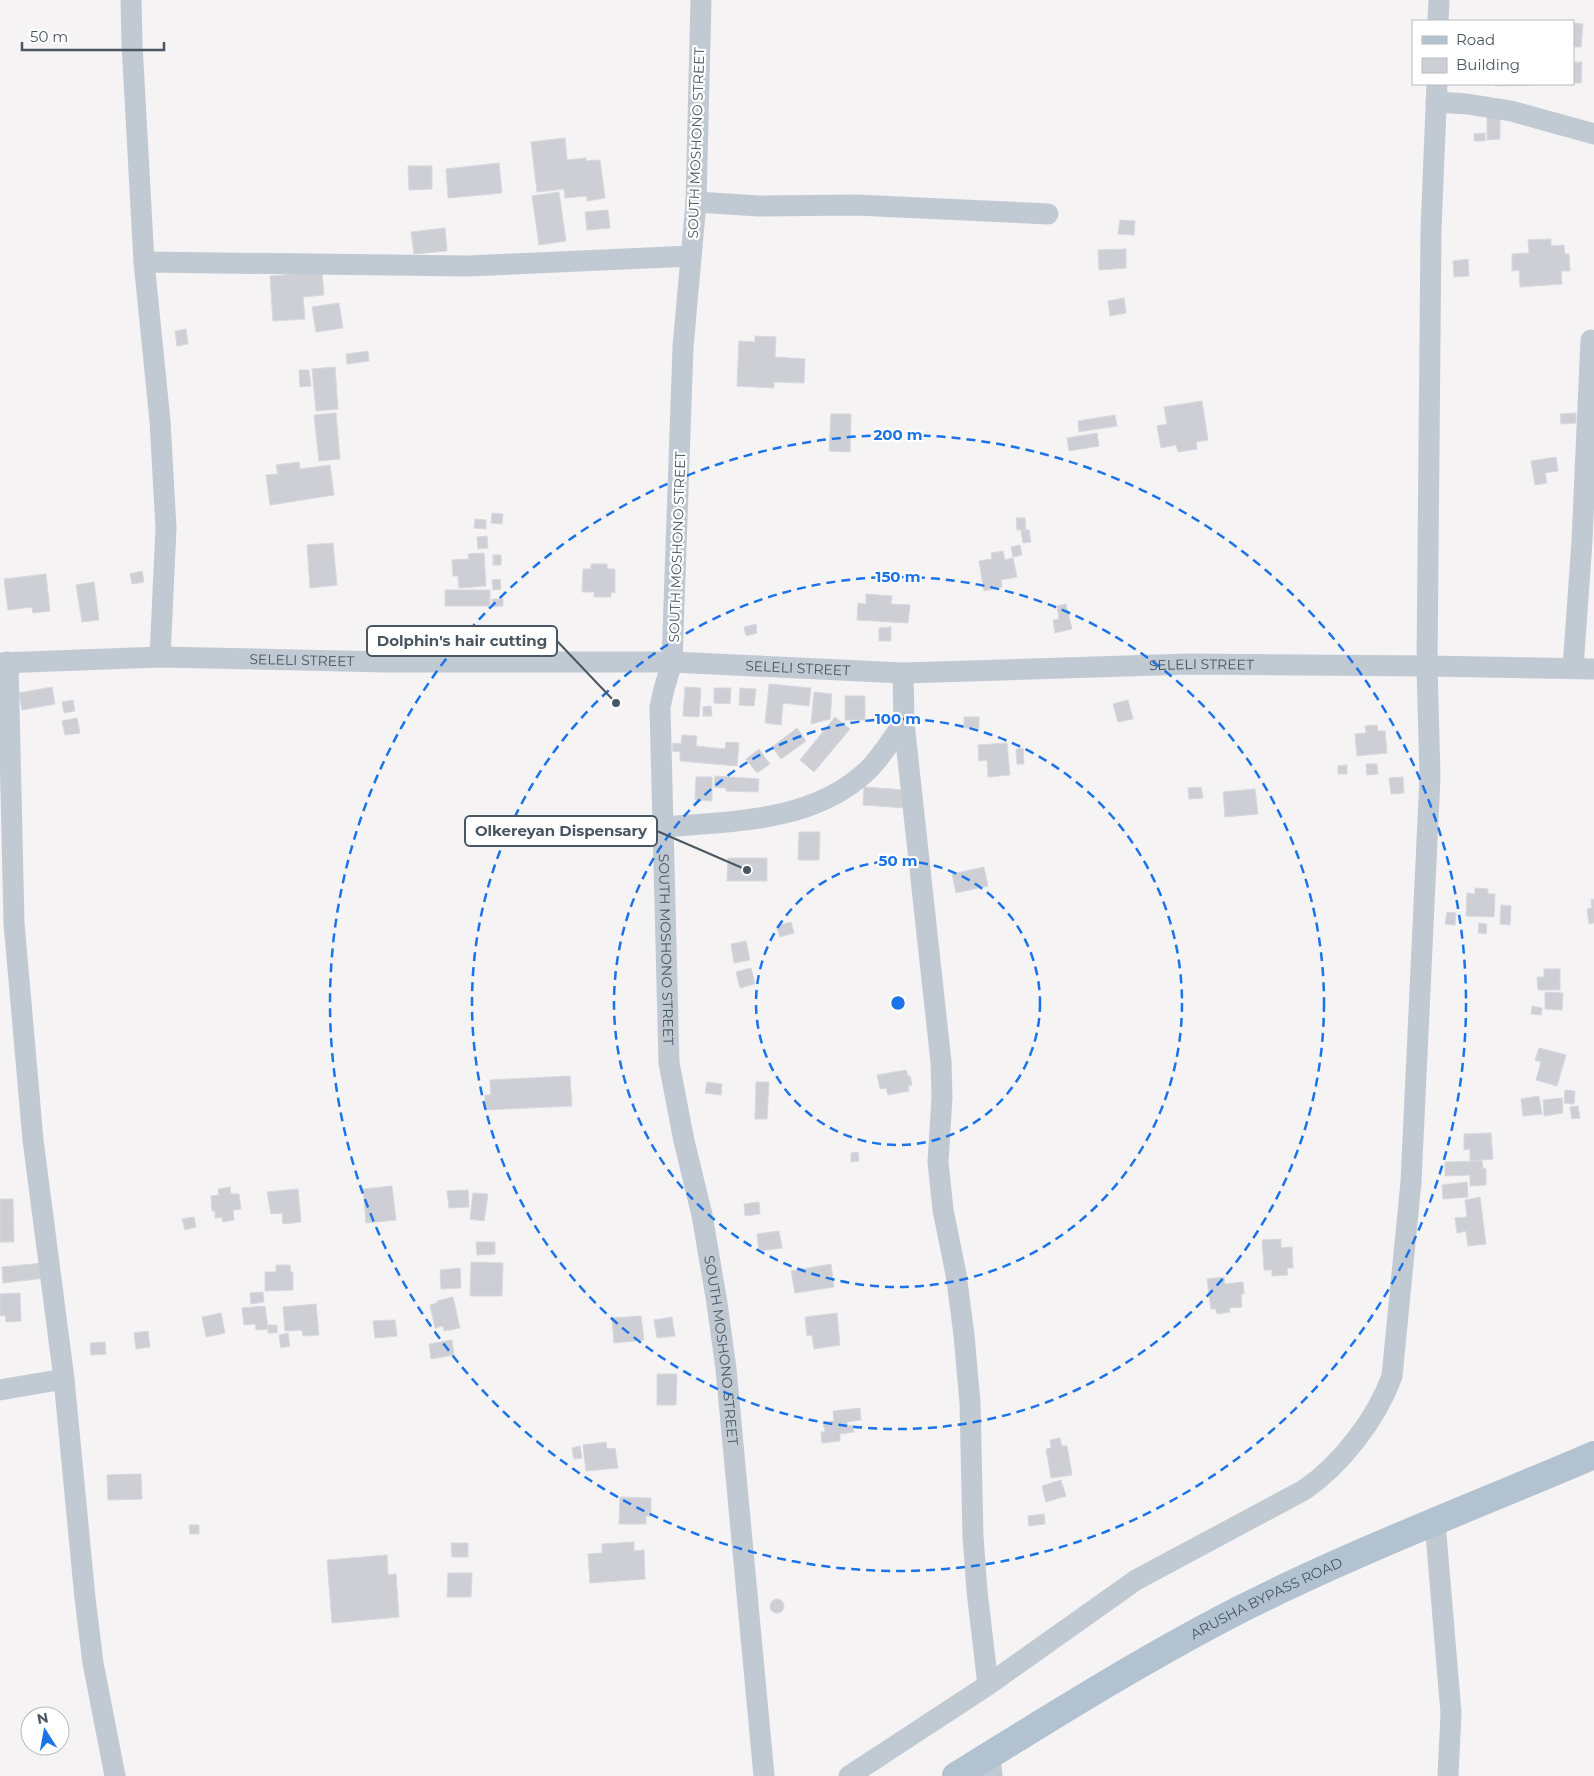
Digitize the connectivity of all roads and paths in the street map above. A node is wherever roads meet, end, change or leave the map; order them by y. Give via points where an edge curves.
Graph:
1 (131, 0) edge
2 (701, 0) edge
3 (1438, 0) edge
4 (1438, 20) edge
5 (1436, 93) edge
6 (1594, 134) edge
7 (696, 202) junction
8 (1048, 214) dead end
9 (691, 256) junction
10 (144, 262) junction
11 (1591, 340) dead end
12 (160, 657) junction
13 (4, 662) edge
14 (672, 662) junction
15 (1427, 666) junction
16 (1573, 668) junction
17 (1594, 668) edge
18 (903, 673) junction
19 (904, 723) junction
20 (664, 827) junction
21 (64, 1379) junction
22 (0, 1390) edge
23 (1594, 1456) edge
24 (1435, 1522) junction
25 (988, 1685) junction
26 (991, 1766) edge
27 (114, 1776) edge
28 (764, 1776) edge
29 (849, 1776) edge
30 (956, 1776) edge
31 (1448, 1776) edge

1 - 10 street
2 - 7 street, SOUTH MOSHONO STREET
3 - 4 street
5 - 6 street via 1467,104 1511,111
5 - 15 street via 1431,229
7 - 8 street
7 - 9 street, SOUTH MOSHONO STREET
9 - 10 street via 468,266
9 - 14 street, SOUTH MOSHONO STREET via 683,347
10 - 12 street via 160,420 166,528
11 - 16 street
12 - 13 street, SELELI STREET
12 - 14 street, SELELI STREET via 387,662
13 - 21 street via 15,933 32,1140
14 - 18 street, SELELI STREET
14 - 20 street, SOUTH MOSHONO STREET via 660,706
15 - 16 street, SELELI STREET
15 - 18 street, SELELI STREET via 1189,664
15 - 25 street via 1430,777 1411,1182 1392,1376 1386,1393 1332,1469 1318,1481 1136,1580
16 - 17 street, SELELI STREET
18 - 19 street
19 - 20 street via 868,770 838,794 760,819
19 - 25 street via 941,1062 938,1162 964,1335 970,1403 974,1554
20 - 28 street, SOUTH MOSHONO STREET via 670,1063 702,1215 726,1369
21 - 22 street
21 - 27 street via 85,1598
23 - 24 main road, ARUSHA BYPASS ROAD
24 - 26 main road, ARUSHA BYPASS ROAD via 1237,1611 1140,1664
24 - 31 street via 1451,1713
25 - 29 street
26 - 30 main road, ARUSHA BYPASS ROAD

